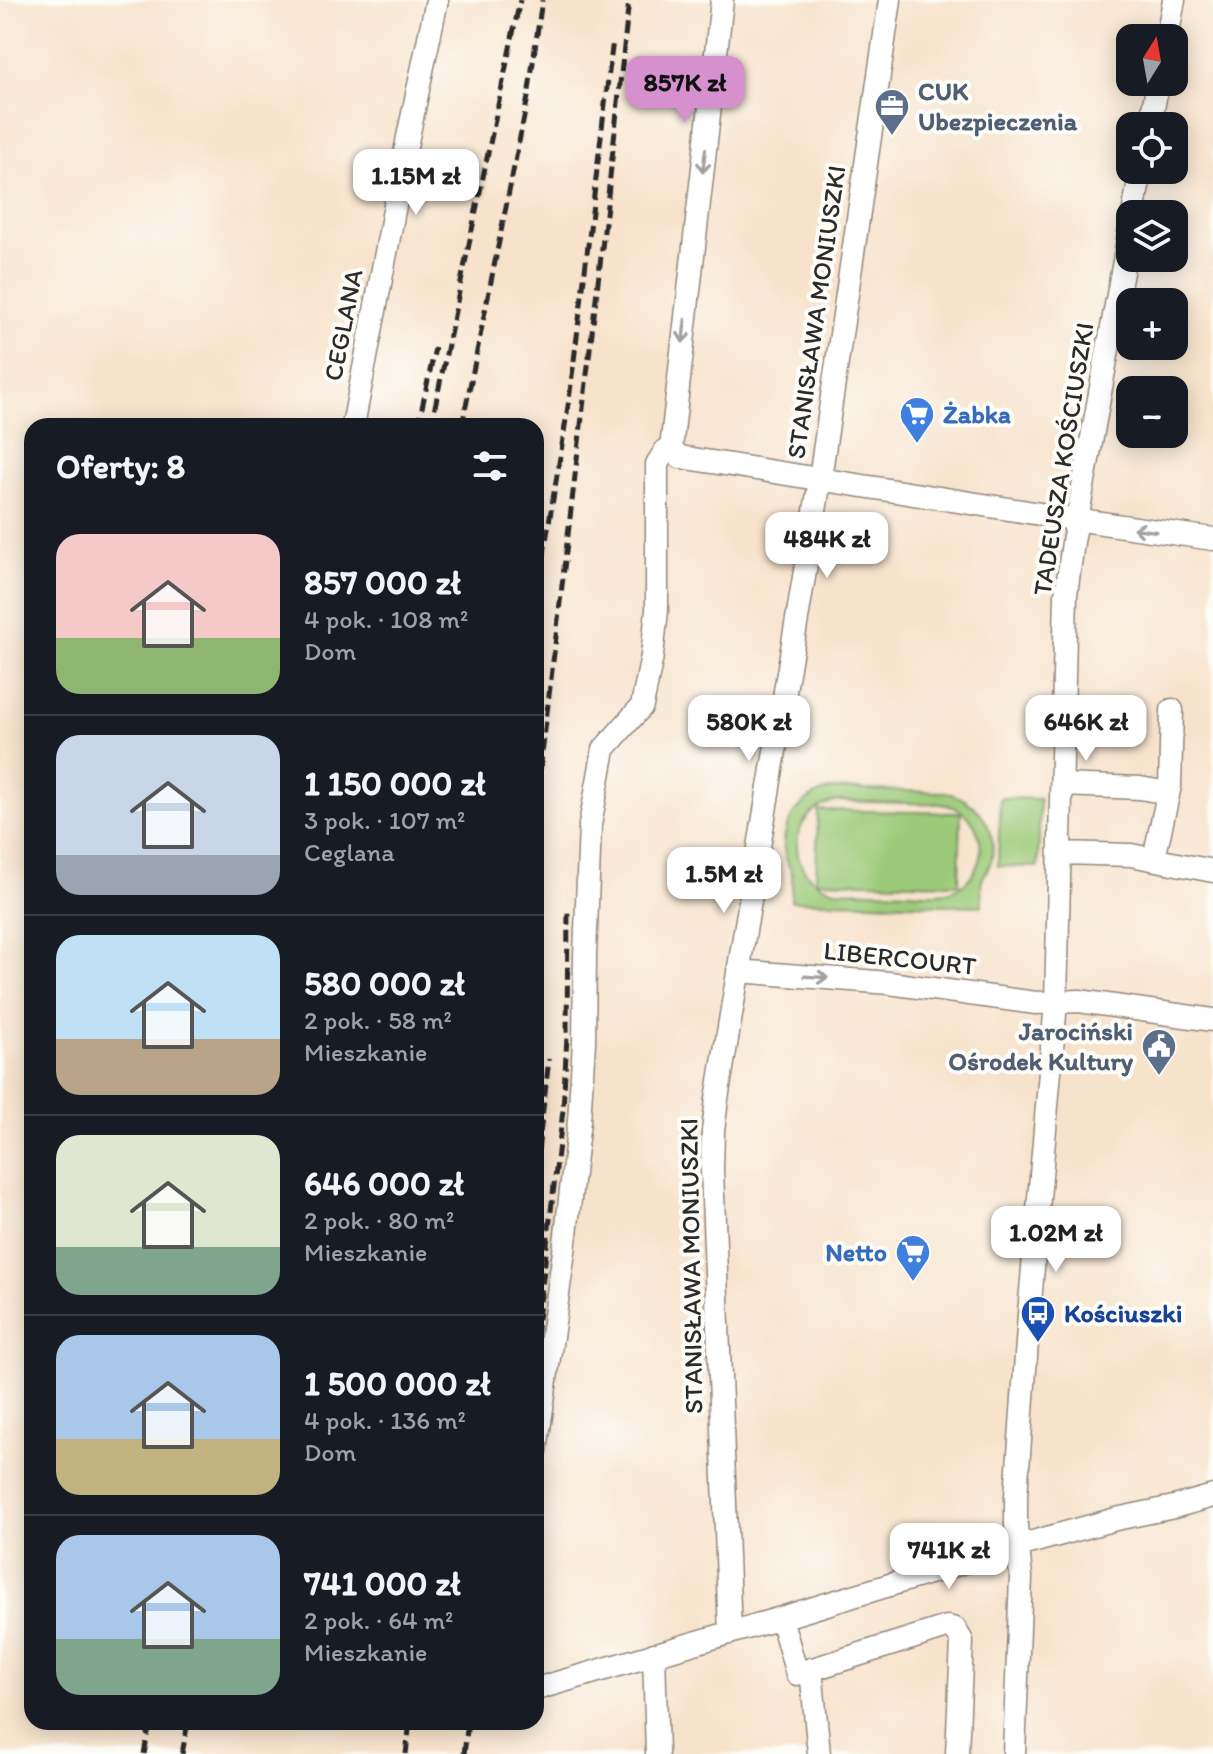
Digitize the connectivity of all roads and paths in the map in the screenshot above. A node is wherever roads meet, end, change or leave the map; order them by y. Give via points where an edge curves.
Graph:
1 (437, 0) edge
2 (722, 0) edge
3 (890, 0) edge
4 (1174, 0) edge
5 (1170, 24) edge
6 (1122, 272) edge
7 (355, 418) edge
8 (671, 449) junction
9 (820, 479) junction
10 (1078, 520) junction
11 (1213, 539) edge
12 (1172, 710) dead end
13 (1062, 785) junction
14 (1168, 793) junction
15 (1060, 853) junction
16 (1154, 858) junction
17 (1213, 871) edge
18 (738, 971) junction
19 (1056, 1002) junction
20 (1213, 1020) edge
21 (544, 1394) edge
22 (1213, 1496) edge
23 (1018, 1546) junction
24 (781, 1618) junction
25 (730, 1633) junction
26 (654, 1654) junction
27 (811, 1669) junction
28 (544, 1687) edge
29 (657, 1754) edge
30 (819, 1754) edge
31 (957, 1754) edge
32 (1014, 1754) edge

1 - 7 street, CEGLANA
2 -> 8 street
3 - 9 street, STANISŁAWA MONIUSZKI
4 - 5 street
6 - 10 street, TADEUSZA KOŚCIUSZKI
8 - 9 street via 680,457
8 - 21 street via 657,464 657,610 642,706 604,749 590,825 579,1121
9 - 10 street
9 - 18 street, STANISŁAWA MONIUSZKI
11 -> 10 street
10 - 13 street, TADEUSZA KOŚCIUSZKI via 1066,594
12 - 14 street
13 - 14 street
13 - 15 street, TADEUSZA KOŚCIUSZKI
14 - 16 street
15 - 16 street
15 - 19 street, TADEUSZA KOŚCIUSZKI
16 - 17 street
18 -> 19 street, LIBERCOURT
18 - 25 street, STANISŁAWA MONIUSZKI via 717,1099 712,1170
19 - 20 street, LIBERCOURT
19 - 23 street, TADEUSZA KOŚCIUSZKI via 1017,1481
22 - 23 street
23 - 24 street
23 - 32 street, TADEUSZA KOŚCIUSZKI
24 - 25 street
24 - 27 street via 797,1674
25 - 26 street
26 - 28 street
26 - 29 street
27 - 30 street
27 - 31 street via 947,1627 955,1629 962,1641

